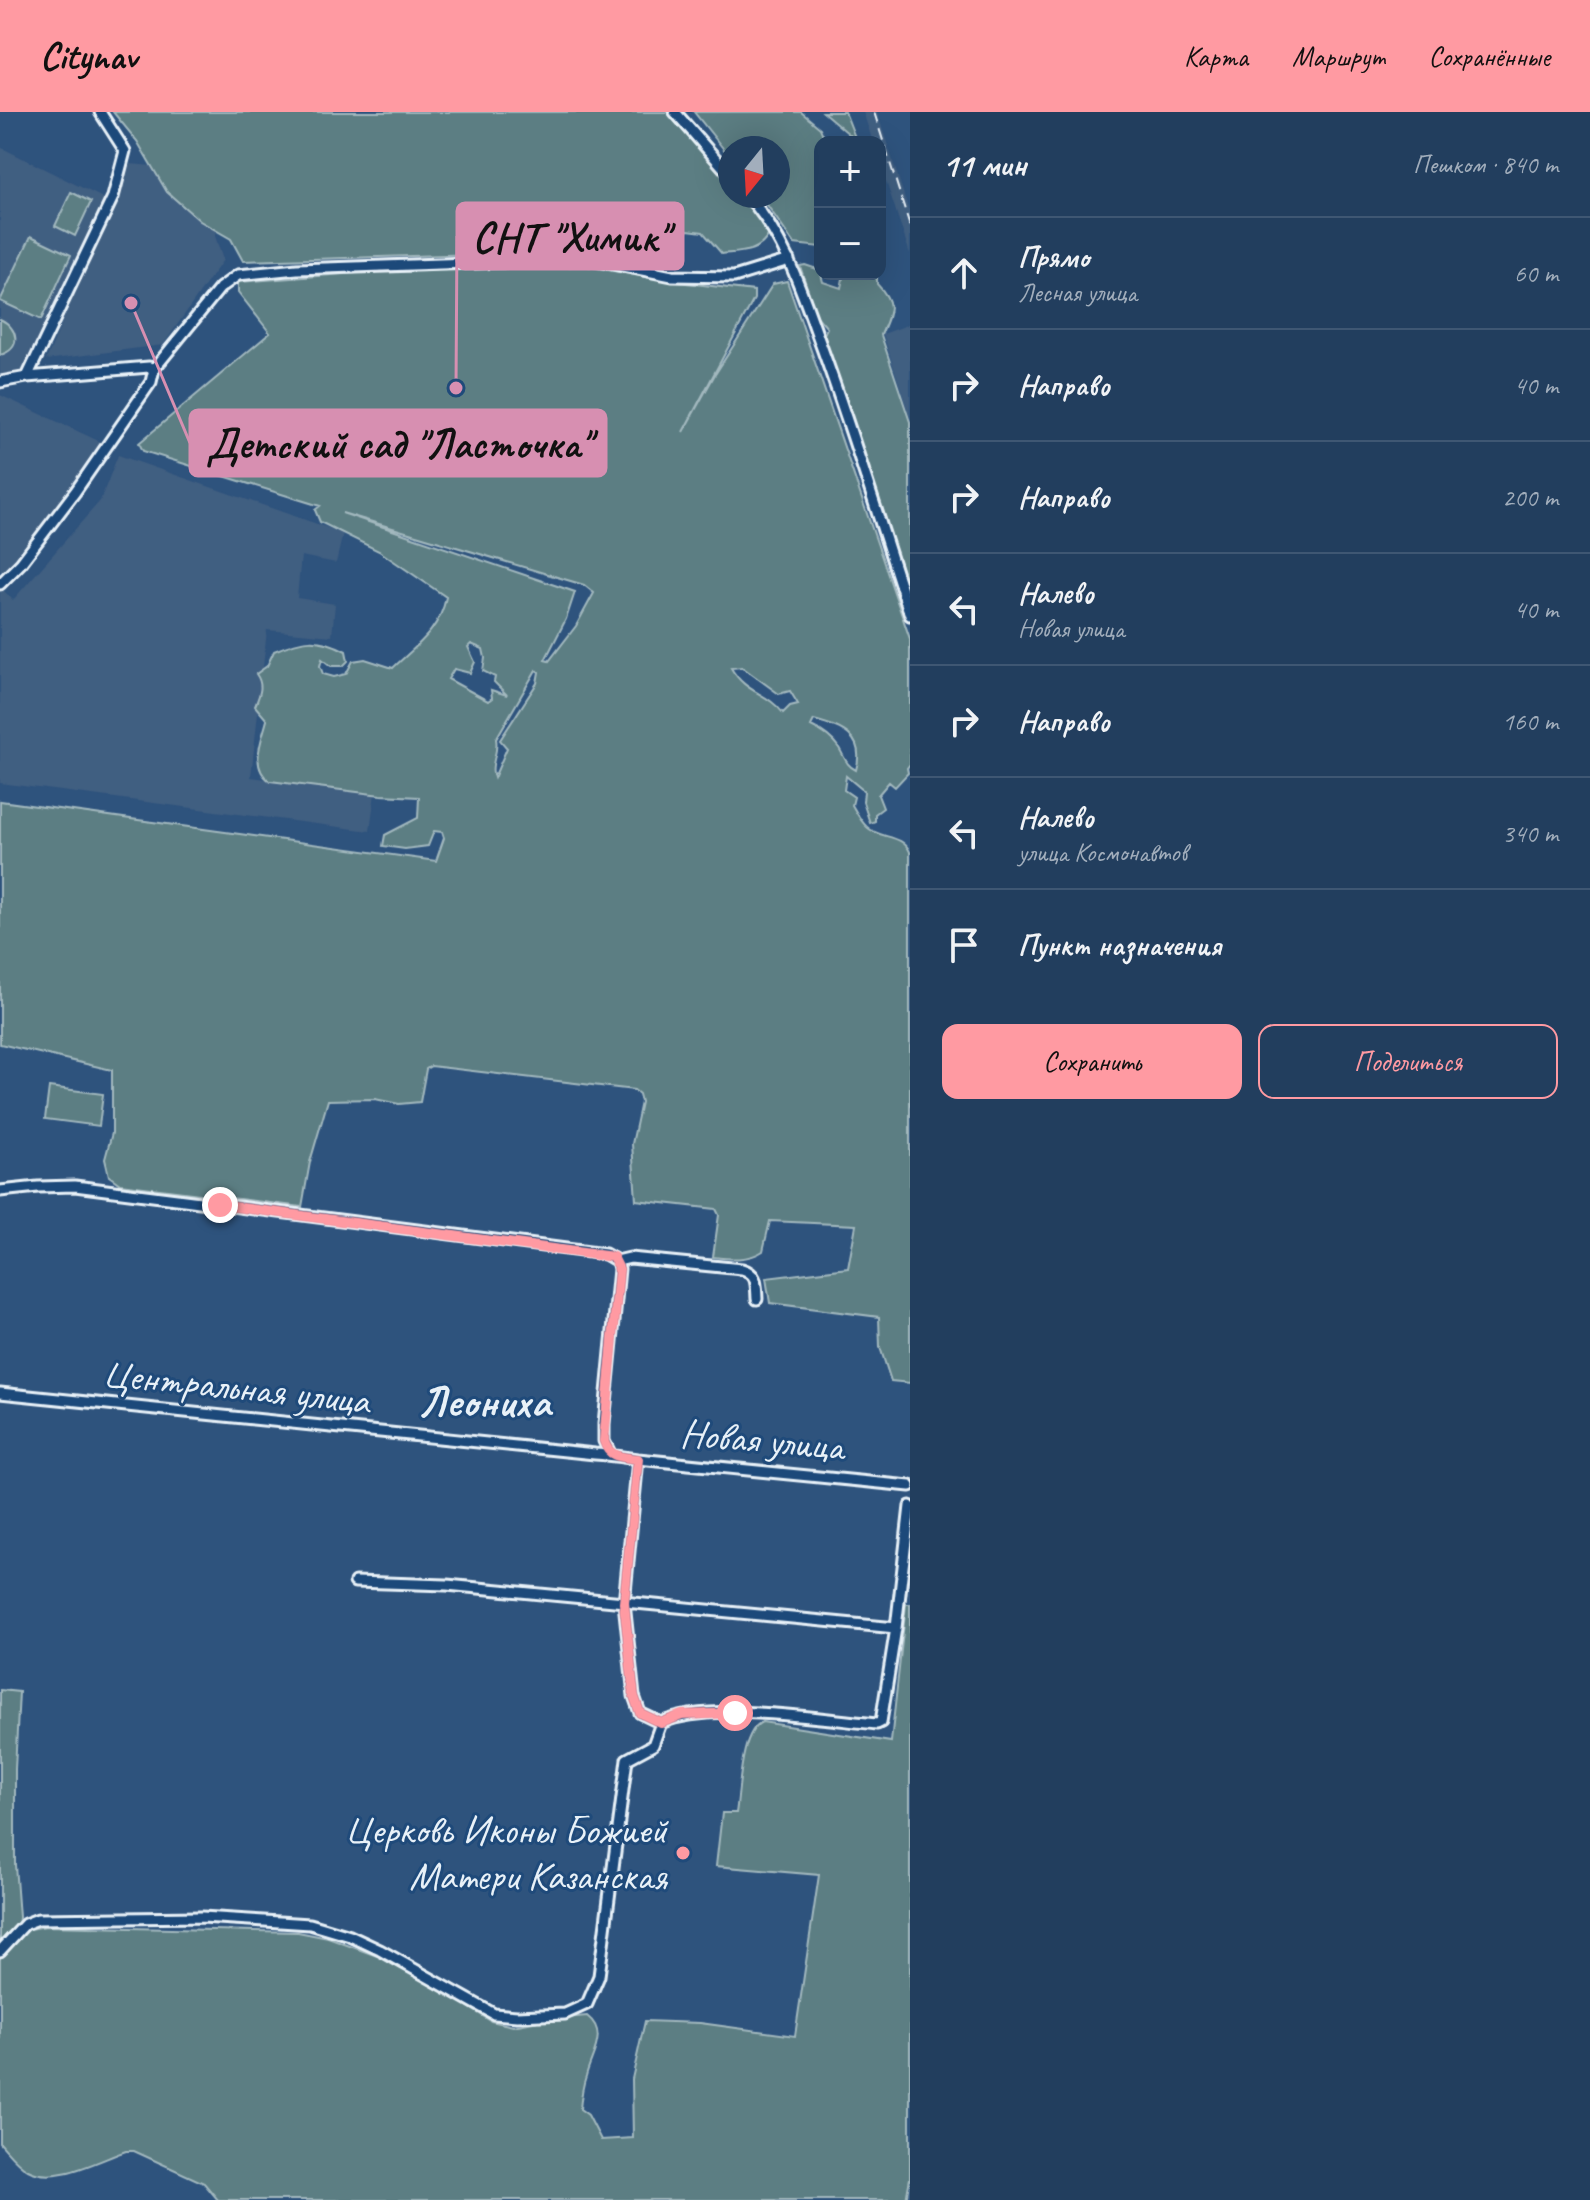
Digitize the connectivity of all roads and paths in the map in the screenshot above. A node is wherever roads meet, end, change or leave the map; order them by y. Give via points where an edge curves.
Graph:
1 (100, 112) edge
2 (675, 112) edge
3 (718, 161) edge
4 (758, 208) edge
5 (789, 260) junction
6 (154, 369) junction
7 (27, 377) junction
8 (0, 382) edge
9 (0, 584) edge
10 (910, 615) edge
11 (0, 1191) edge
12 (617, 1261) junction
13 (757, 1299) dead end
14 (0, 1393) edge
15 (610, 1453) junction
16 (638, 1459) junction
17 (910, 1486) edge
18 (910, 1506) edge
19 (355, 1582) dead end
20 (624, 1603) junction
21 (896, 1628) junction
22 (661, 1723) junction
23 (0, 1951) edge

1 - 7 street via 125,151 113,197
2 - 3 street
4 - 5 street
5 - 6 street via 734,277 672,276 588,259 238,275 220,288
5 - 10 street
6 - 7 street
6 - 9 street via 151,382 75,492
7 - 8 street
11 - 12 street via 75,1186 605,1254
12 - 13 street via 742,1269 756,1278
12 - 15 street via 604,1424
14 - 15 street, Центральная улица
15 - 16 street, Новая улица
16 - 17 street, Новая улица
16 - 20 street
18 - 21 street
19 - 20 street via 447,1585
20 - 21 street
20 - 22 street via 634,1696 640,1713
21 - 22 street via 883,1718 877,1724 735,1713 682,1715
22 - 23 street via 653,1745 627,1759 599,1976 587,2004 565,2014 494,2014 380,1950 310,1924 202,1917 38,1919 25,1924

